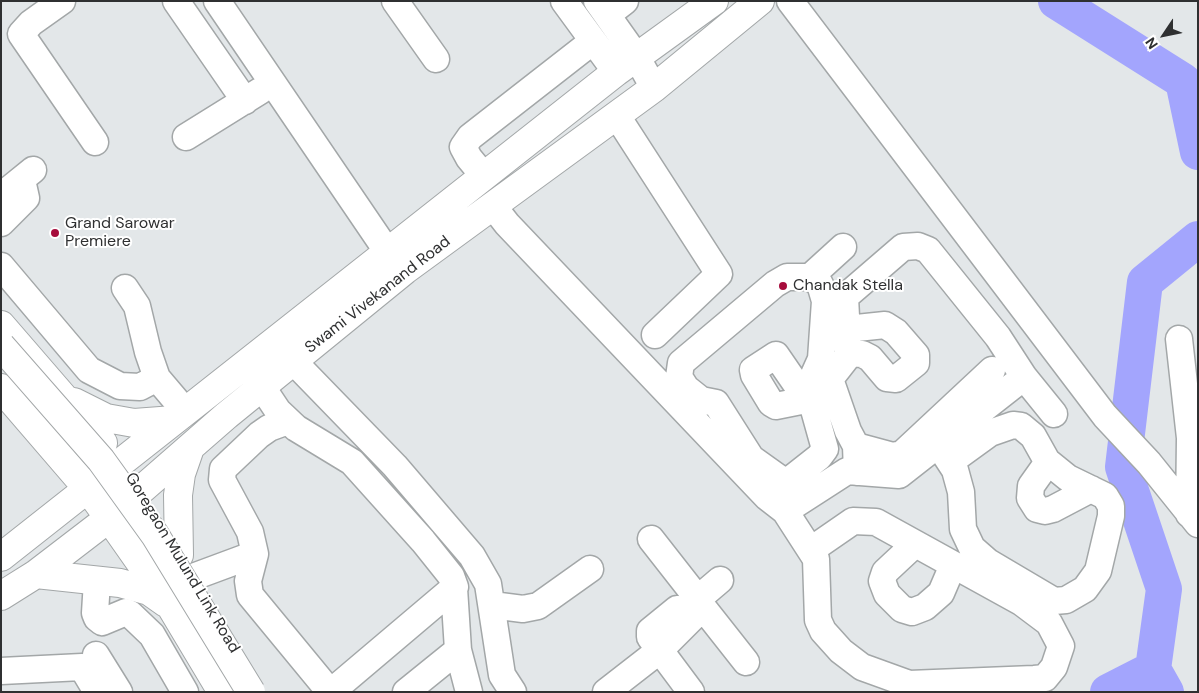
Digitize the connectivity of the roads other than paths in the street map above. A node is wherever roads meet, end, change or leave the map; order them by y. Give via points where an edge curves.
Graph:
1 (62, 1) edge
2 (176, 1) edge
3 (217, 1) edge
4 (395, 1) edge
5 (564, 1) edge
6 (714, 1) edge
7 (760, 1) edge
8 (790, 1) edge
9 (609, 6) edge
10 (593, 41) junction
11 (436, 59) dead end
12 (626, 64) junction
13 (273, 83) junction
14 (654, 88) junction
15 (244, 101) junction
16 (617, 116) junction
17 (186, 136) dead end
18 (94, 142) dead end
19 (483, 176) junction
20 (1, 196) edge
21 (493, 206) junction
22 (1, 224) edge
23 (842, 247) dead end
24 (387, 251) junction
25 (1, 266) edge
26 (406, 270) junction
27 (810, 277) junction
28 (125, 288) dead end
29 (1, 324) edge
30 (655, 335) dead end
31 (1179, 339) dead end
32 (1, 346) edge
33 (294, 362) junction
34 (1, 364) edge
35 (37, 364) junction
36 (992, 370) dead end
37 (1024, 377) junction
38 (157, 378) junction
39 (262, 387) junction
40 (1, 388) edge
41 (1054, 414) dead end
42 (180, 416) junction
43 (288, 420) junction
44 (856, 446) junction
45 (191, 447) junction
46 (944, 453) junction
47 (119, 462) junction
48 (1048, 462) junction
49 (857, 472) junction
50 (88, 489) junction
51 (1091, 489) junction
52 (141, 492) junction
53 (779, 497) junction
54 (110, 518) junction
55 (1193, 519) edge
56 (651, 539) dead end
57 (915, 544) junction
58 (811, 550) junction
59 (255, 554) junction
60 (1, 557) edge
61 (953, 565) junction
62 (186, 566) junction
63 (590, 569) dead end
64 (36, 574) junction
65 (730, 580) dead end
66 (97, 581) junction
67 (454, 588) junction
68 (1, 596) edge
69 (170, 605) junction
70 (492, 605) junction
71 (693, 609) junction
72 (458, 650) junction
73 (660, 650) junction
74 (96, 655) dead end
75 (746, 662) dead end
76 (1, 671) edge
77 (463, 688) edge
78 (97, 692) edge
79 (119, 692) edge
80 (185, 692) edge
81 (222, 692) edge
82 (239, 692) edge
83 (251, 692) edge
84 (260, 692) edge
85 (331, 692) edge
86 (406, 692) edge
87 (513, 692) edge
88 (606, 692) edge
89 (690, 692) edge

1 - 18 street via 21,34
2 - 15 street
3 - 13 street
4 - 11 street
5 - 10 street
6 - 12 main road, Swami Vivekanand Road
7 - 14 main road, Swami Vivekanand Road
8 - 55 street via 1106,416
9 - 12 street
10 - 12 street
10 - 19 street via 470,137 463,147
12 - 14 street
12 - 19 main road, Swami Vivekanand Road
13 - 15 street
13 - 24 street
14 - 16 main road, Swami Vivekanand Road
15 - 17 street
16 - 21 main road, Swami Vivekanand Road
16 - 30 street via 719,274
19 - 24 main road, Swami Vivekanand Road
20 - 22 street via 27,175 26,198
21 - 26 main road, Swami Vivekanand Road
21 - 53 street via 507,224
23 - 27 street
24 - 26 street
24 - 42 main road, Swami Vivekanand Road
25 - 38 street via 89,370 120,386 140,387
26 - 33 main road, Swami Vivekanand Road
27 - 53 street via 820,284 825,301 822,359 812,379 809,399 825,449 820,458
27 - 53 street via 787,277 775,284 681,362 678,377 700,400 716,403
28 - 38 street via 137,306
29 - 35 main road, Goregaon Mulund Link Road
31 - 55 street via 1190,438
32 - 83 main road, bridge via 101,460 155,535
33 - 39 main road, Swami Vivekanand Road
33 - 70 street via 395,466 472,556 488,584
34 - 82 main road via 89,461 130,516
35 - 42 main road via 71,400 106,418 134,423
35 - 47 main road, Goregaon Mulund Link Road
36 - 44 street via 902,454 893,456
37 - 41 street
37 - 44 street via 998,337 928,250 918,246 903,247 845,297 848,341 830,379
37 - 46 street
38 - 42 street
39 - 43 street
39 - 45 main road, Swami Vivekanand Road
40 - 50 main road, Goregaon Mulund Link Road
42 - 47 main road, Swami Vivekanand Road
43 - 59 street via 264,432 223,469 222,480 250,532
43 - 67 street via 352,462 423,541 451,576
44 - 49 street
45 - 52 main road, Swami Vivekanand Road
45 - 62 main road via 181,474 178,495
46 - 48 street via 1013,425 1021,426 1033,436
46 - 49 street via 899,475
46 - 51 street via 955,470 961,492 963,528 972,548 988,562 1054,601 1066,600 1085,589 1098,571 1111,506 1104,496
47 - 50 main road, Swami Vivekanand Road
47 - 52 main road, Goregaon Mulund Link Road
48 - 51 street via 1068,478
48 - 51 street via 1031,486 1030,498 1037,510 1054,509
49 - 53 street via 847,472
50 - 54 main road, Goregaon Mulund Link Road
50 - 60 main road, Swami Vivekanand Road
52 - 54 main road, Swami Vivekanand Road
52 - 62 main road, Goregaon Mulund Link Road
53 - 58 street
54 - 64 main road, Swami Vivekanand Road
54 - 69 main road, Goregaon Mulund Link Road
56 - 71 street
57 - 58 street via 876,522 853,521
57 - 61 street
57 - 61 street via 885,572 882,581 887,594 902,609 912,612 930,602 941,592
58 - 61 street via 816,559 818,620 841,651 862,667 909,684 1046,678 1054,667 1061,646 1049,623 1021,602
59 - 62 street
59 - 85 street via 248,581 250,595
62 - 84 main road, Goregaon Mulund Link Road
63 - 70 street via 538,606 523,609
64 - 66 main road
64 - 68 main road, Swami Vivekanand Road
65 - 71 street
66 - 69 main road via 149,591
66 - 80 street via 97,618 102,622 126,612 130,614 152,635
67 - 72 street
67 - 85 street
69 - 81 main road, Goregaon Mulund Link Road
70 - 87 street via 502,674
71 - 73 street
71 - 75 street
72 - 77 street
72 - 86 street
73 - 88 street
73 - 89 street
74 - 79 street
76 - 78 street via 82,667

